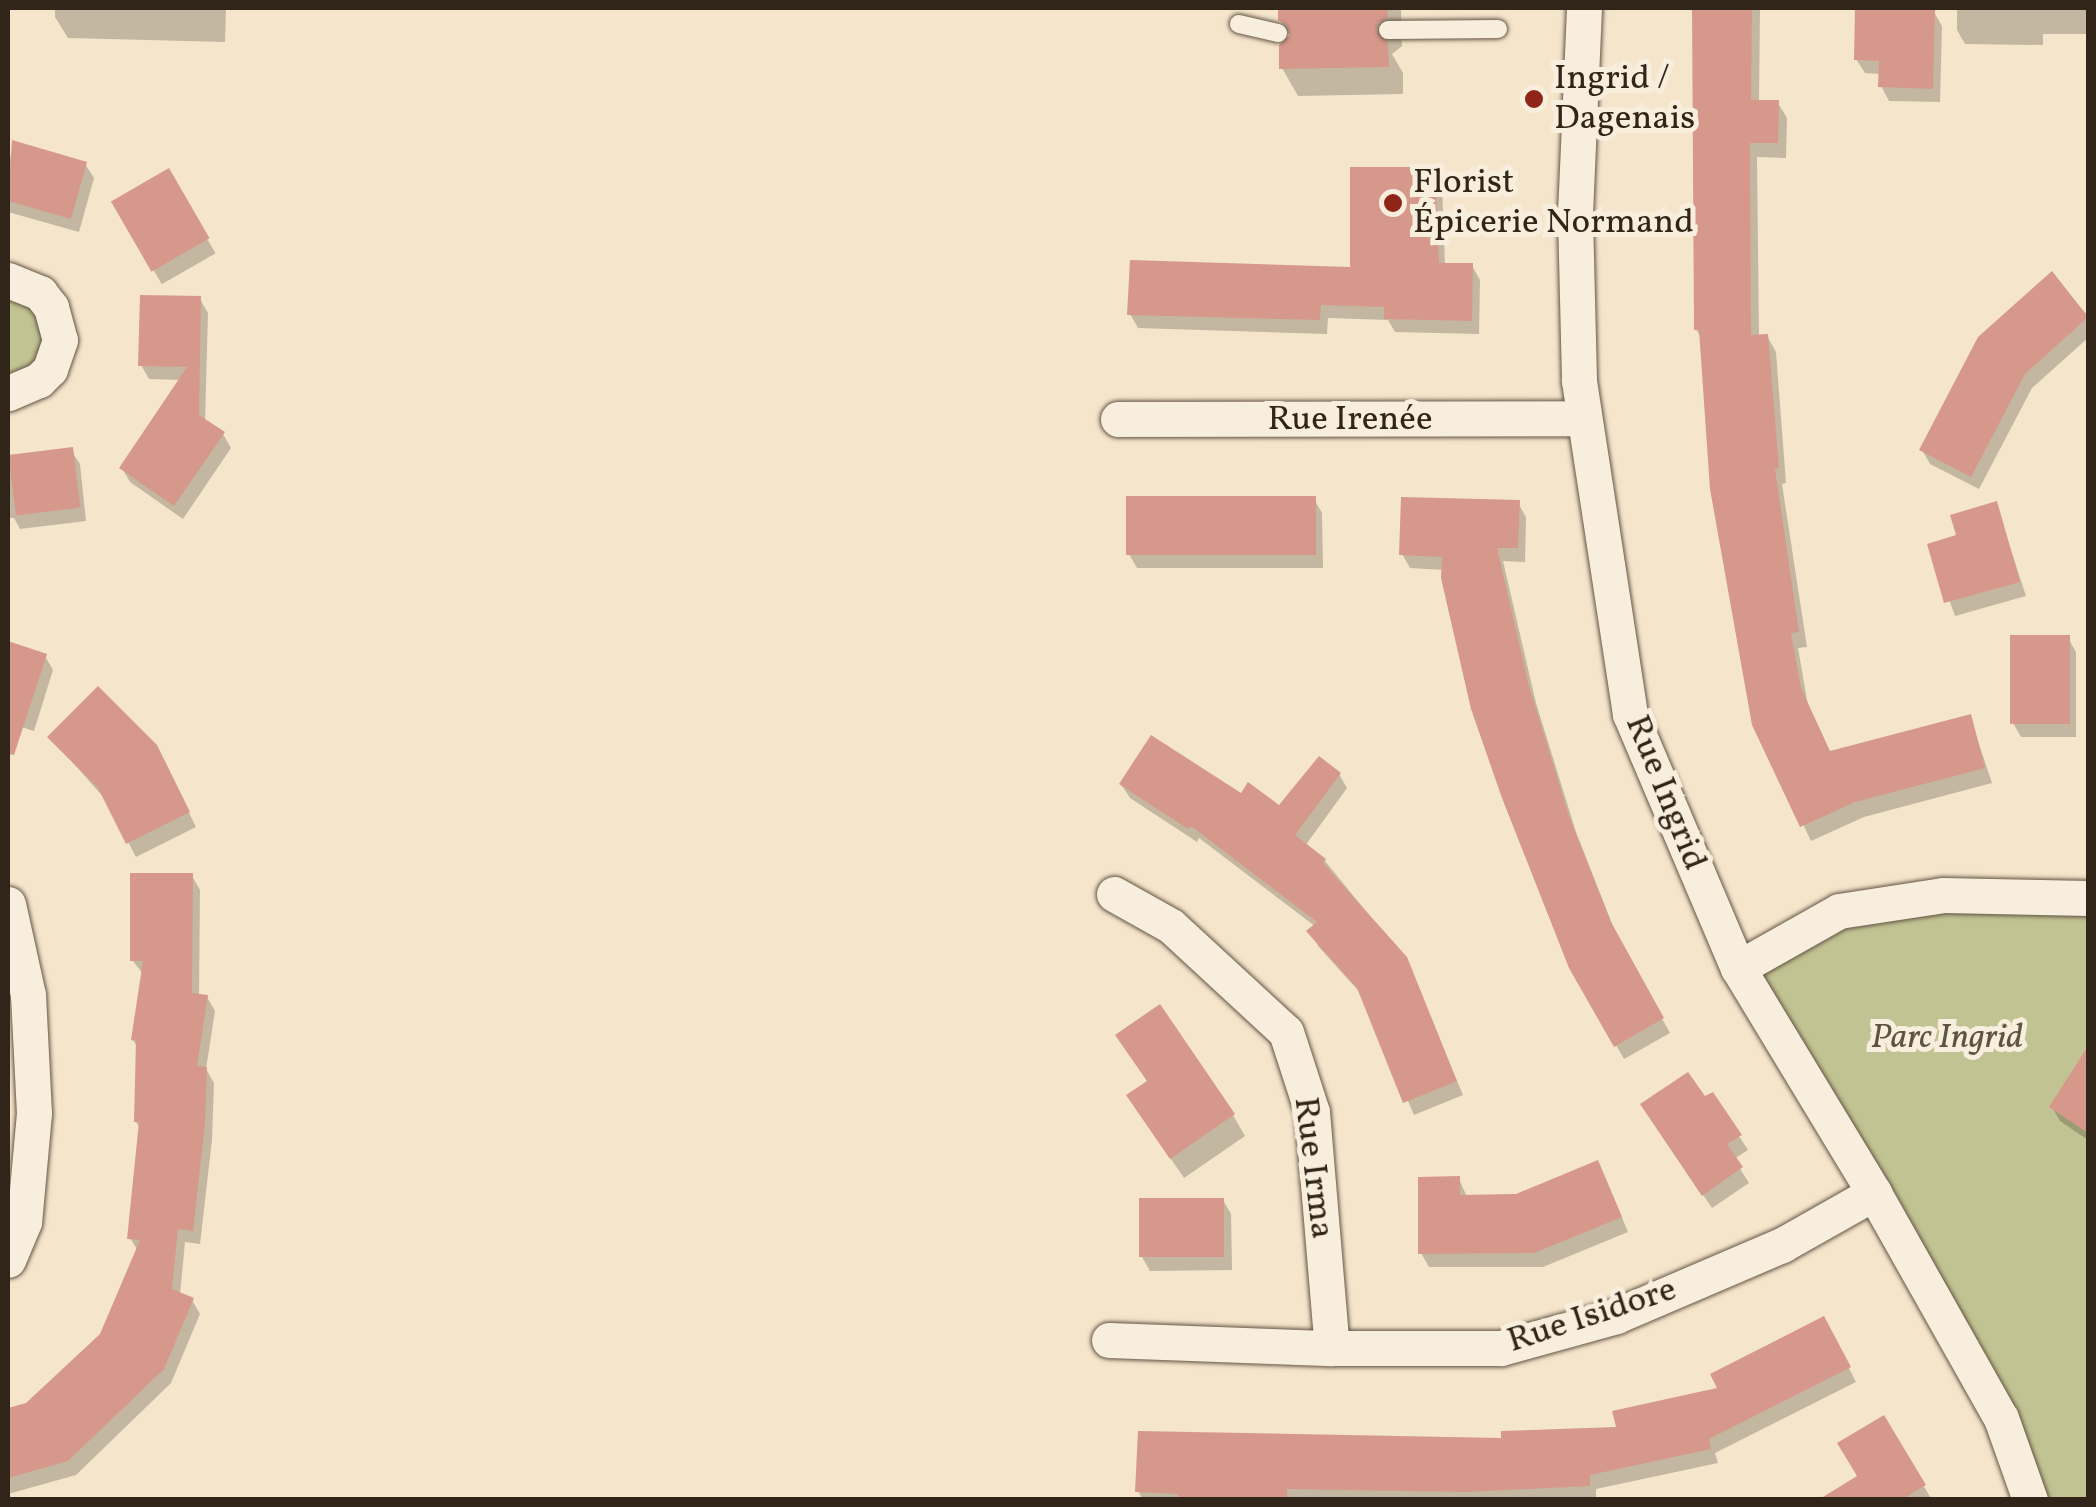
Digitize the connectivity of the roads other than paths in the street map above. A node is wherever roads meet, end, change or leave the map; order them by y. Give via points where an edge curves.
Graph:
1 (1584, 8) edge
2 (1240, 24) dead end
3 (1498, 29) dead end
4 (1388, 30) dead end
5 (1278, 33) dead end
6 (8, 280) edge
7 (8, 393) edge
8 (1118, 418) dead end
9 (1582, 418) junction
10 (1114, 894) dead end
11 (2088, 898) edge
12 (8, 904) edge
13 (1738, 968) junction
14 (1874, 1193) junction
15 (8, 1260) edge
16 (1109, 1340) dead end
17 (1332, 1348) junction
18 (2030, 1500) edge

1 - 9 street, Rue Ingrid via 1575,216
2 - 5 lane
3 - 4 lane
6 - 7 street via 40,294 60,340 50,369
8 - 9 street, Rue Irenée
9 - 13 street, Rue Ingrid via 1630,714
10 - 17 street, Rue Irma via 1171,926 1286,1032 1312,1112
11 - 13 street via 1944,895 1839,911
12 - 15 street via 28,995 34,1114 24,1222
13 - 14 street, Rue Ingrid
14 - 17 street, Rue Isidore via 1782,1245 1616,1316 1501,1348
14 - 18 street, Rue Ingrid via 2001,1418
16 - 17 street, Rue Isidore

